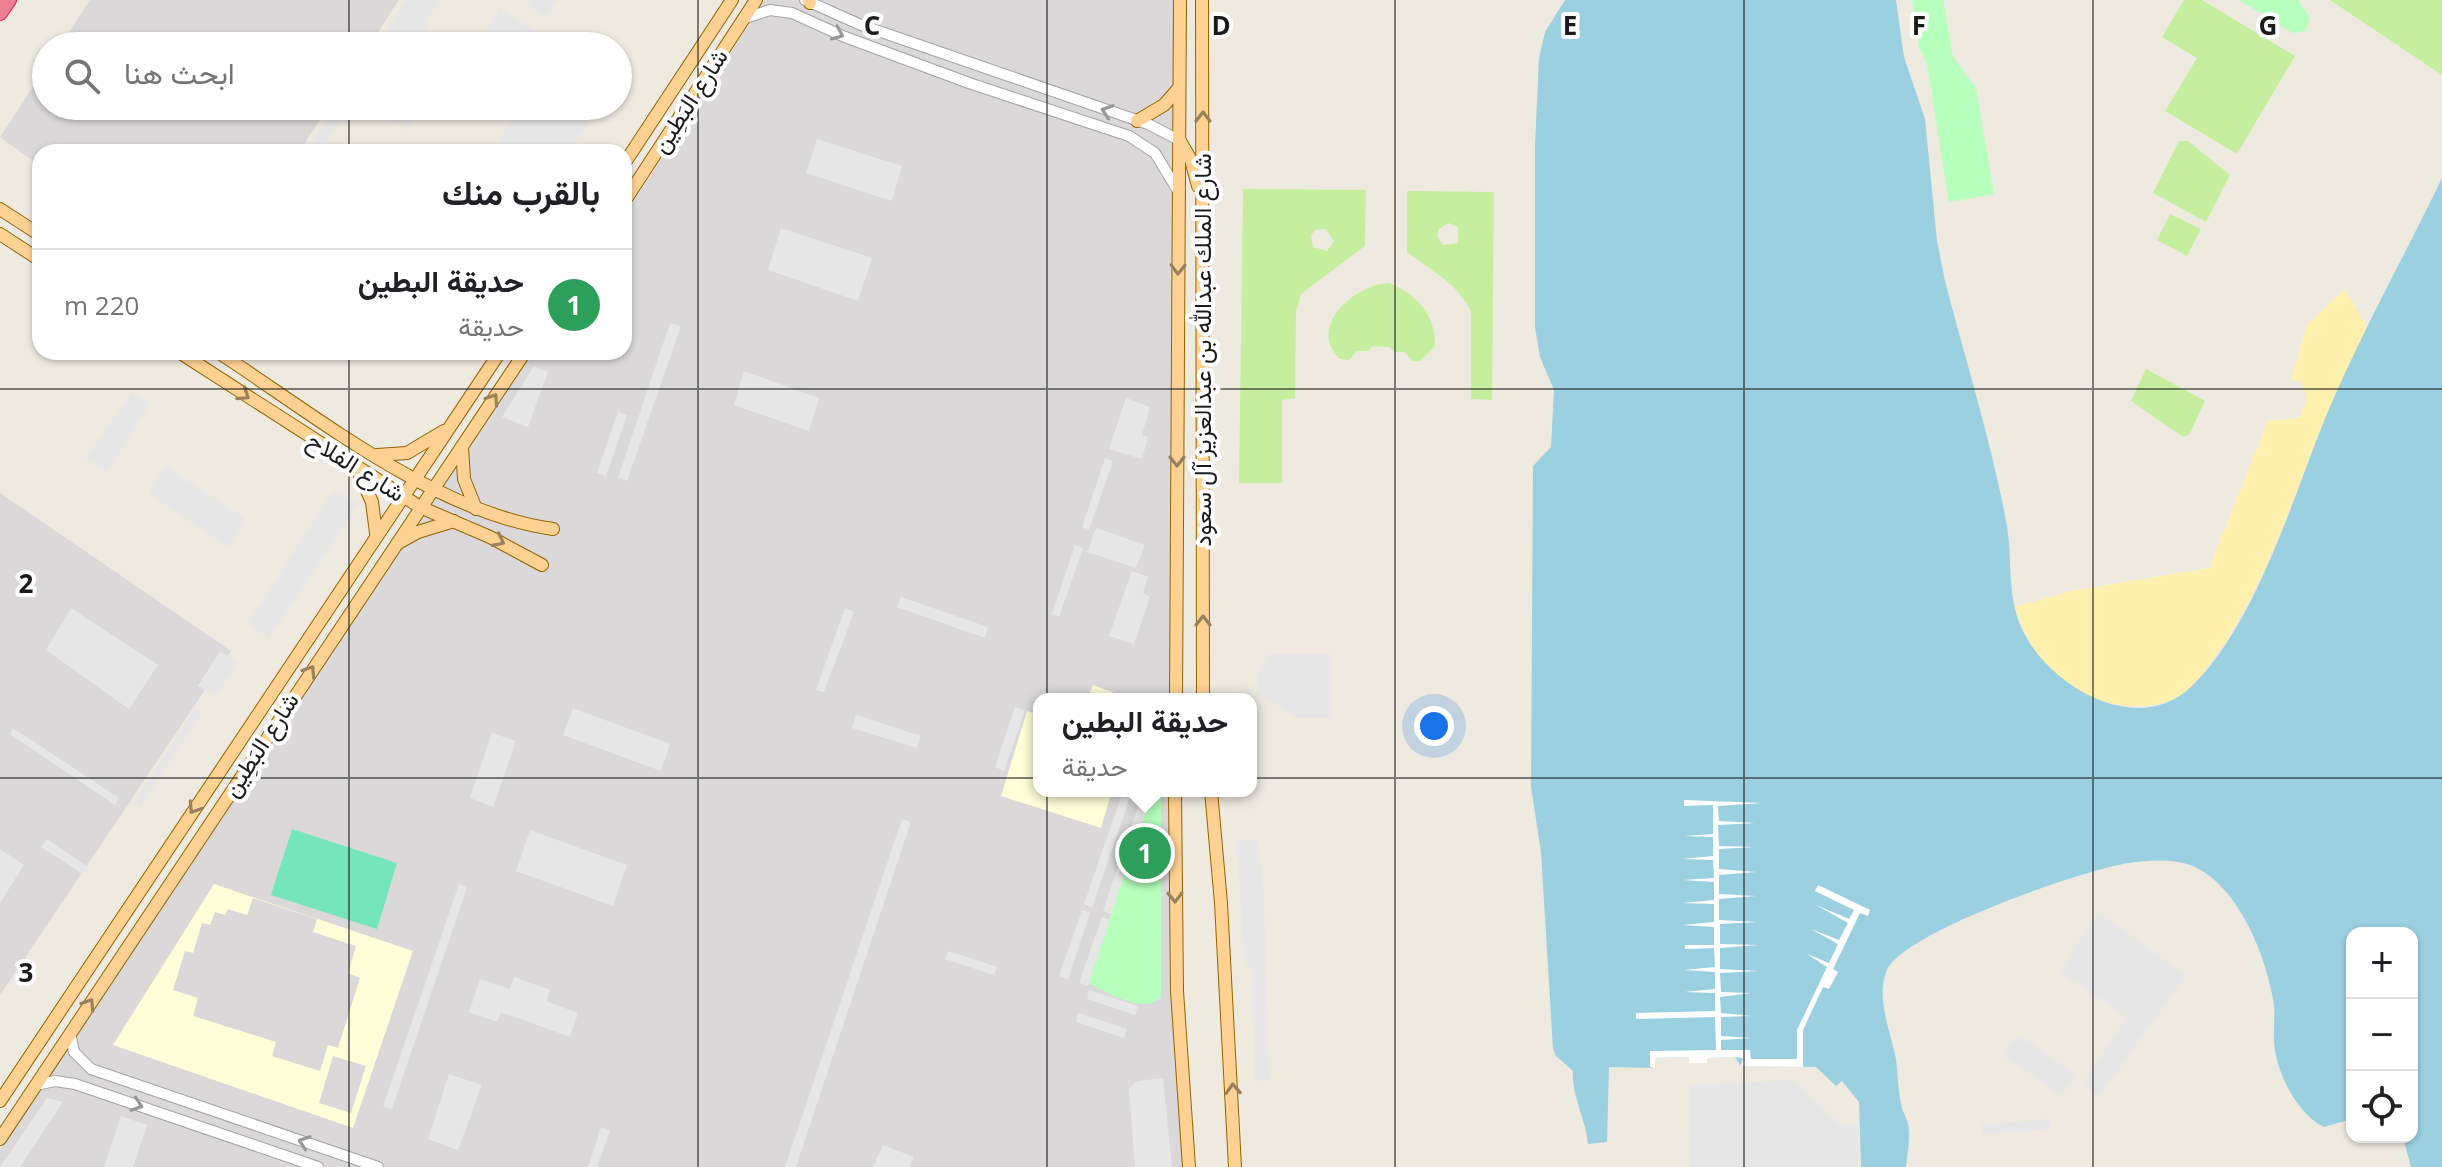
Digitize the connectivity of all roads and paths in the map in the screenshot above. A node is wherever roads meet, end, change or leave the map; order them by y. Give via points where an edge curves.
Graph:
1 (9, 0) edge
2 (719, 0) edge
3 (732, 0) edge
4 (756, 0) edge
5 (1180, 0) edge
6 (1205, 0) edge
7 (809, 2) edge
8 (0, 13) edge
9 (721, 18) junction
10 (803, 18) junction
11 (740, 21) junction
12 (987, 70) junction
13 (969, 83) junction
14 (1179, 88) junction
15 (1137, 121) junction
16 (1179, 140) junction
17 (632, 152) edge
18 (632, 190) edge
19 (1179, 191) junction
20 (0, 209) edge
21 (1203, 209) junction
22 (32, 230) edge
23 (0, 234) edge
24 (32, 255) edge
25 (191, 360) edge
26 (230, 360) edge
27 (495, 360) edge
28 (520, 360) edge
29 (450, 427) junction
30 (462, 447) junction
31 (375, 454) junction
32 (357, 469) junction
33 (415, 478) junction
34 (433, 489) junction
35 (402, 496) junction
36 (420, 507) junction
37 (476, 509) junction
38 (454, 521) junction
39 (553, 529) dead end
40 (376, 533) junction
41 (391, 547) junction
42 (542, 565) dead end
43 (1176, 693) edge
44 (1203, 693) edge
45 (1175, 797) edge
46 (1212, 797) edge
47 (70, 1033) junction
48 (105, 1075) junction
49 (36, 1085) junction
50 (97, 1092) junction
51 (0, 1101) edge
52 (0, 1139) edge
53 (318, 1167) edge
54 (378, 1167) edge
55 (1189, 1167) edge
56 (1235, 1167) edge

1 - 8 highway
2 - 9 street
3 - 9 main road, شارع البَطِين
4 - 11 main road, شارع البَطِين
5 - 14 main road, شارع الملك عبدالله بن عبدالعزيز آل سعود
21 -> 6 main road, شارع الملك عبدالله بن عبدالعزيز آل سعود
7 - 10 street
7 - 12 street
9 - 17 main road, شارع البَطِين
10 - 11 street via 770,10
10 -> 13 street
11 - 18 main road, شارع البَطِين
12 - 13 street
15 -> 12 street
13 - 19 street via 1137,140 1163,162
14 - 15 main road via 1164,105
14 - 16 main road, شارع الملك عبدالله بن عبدالعزيز آل سعود
15 - 16 street
16 - 19 main road, شارع الملك عبدالله بن عبدالعزيز آل سعود
16 - 21 main road via 1191,160
19 -> 43 main road, شارع الملك عبدالله بن عبدالعزيز آل سعود
20 - 22 main road
44 -> 21 main road, شارع الملك عبدالله بن عبدالعزيز آل سعود
23 - 24 main road
25 -> 32 main road, شارع الفلاح
26 - 31 main road, شارع الفلاح
27 - 29 main road, شارع البَطِين
30 -> 28 main road, شارع البَطِين
29 - 31 main road via 407,453
29 - 33 main road, شارع البَطِين
30 - 34 main road, شارع البَطِين
30 - 37 main road via 464,479
31 - 33 main road, شارع الفلاح
32 - 35 main road, شارع الفلاح
32 - 40 main road via 372,502
33 - 34 main road, شارع الفلاح
33 - 35 main road, شارع البَطِين
34 - 36 main road, شارع البَطِين
34 - 37 main road, شارع الفلاح
35 - 36 main road, شارع الفلاح
35 - 40 main road, شارع البَطِين
36 - 38 main road, شارع الفلاح
36 - 41 main road, شارع البَطِين
37 - 39 main road, شارع الفلاح
38 - 41 main road
38 -> 42 main road, شارع الفلاح
40 -> 51 main road, شارع البَطِين
47 -> 41 main road, شارع البَطِين
45 -> 55 main road via 1177,991
56 -> 46 main road
47 - 48 street via 77,1057
47 - 49 main road, شارع البَطِين
48 - 50 street
54 -> 48 street
49 - 50 street via 62,1081
49 - 52 main road, شارع البَطِين
50 -> 53 street

